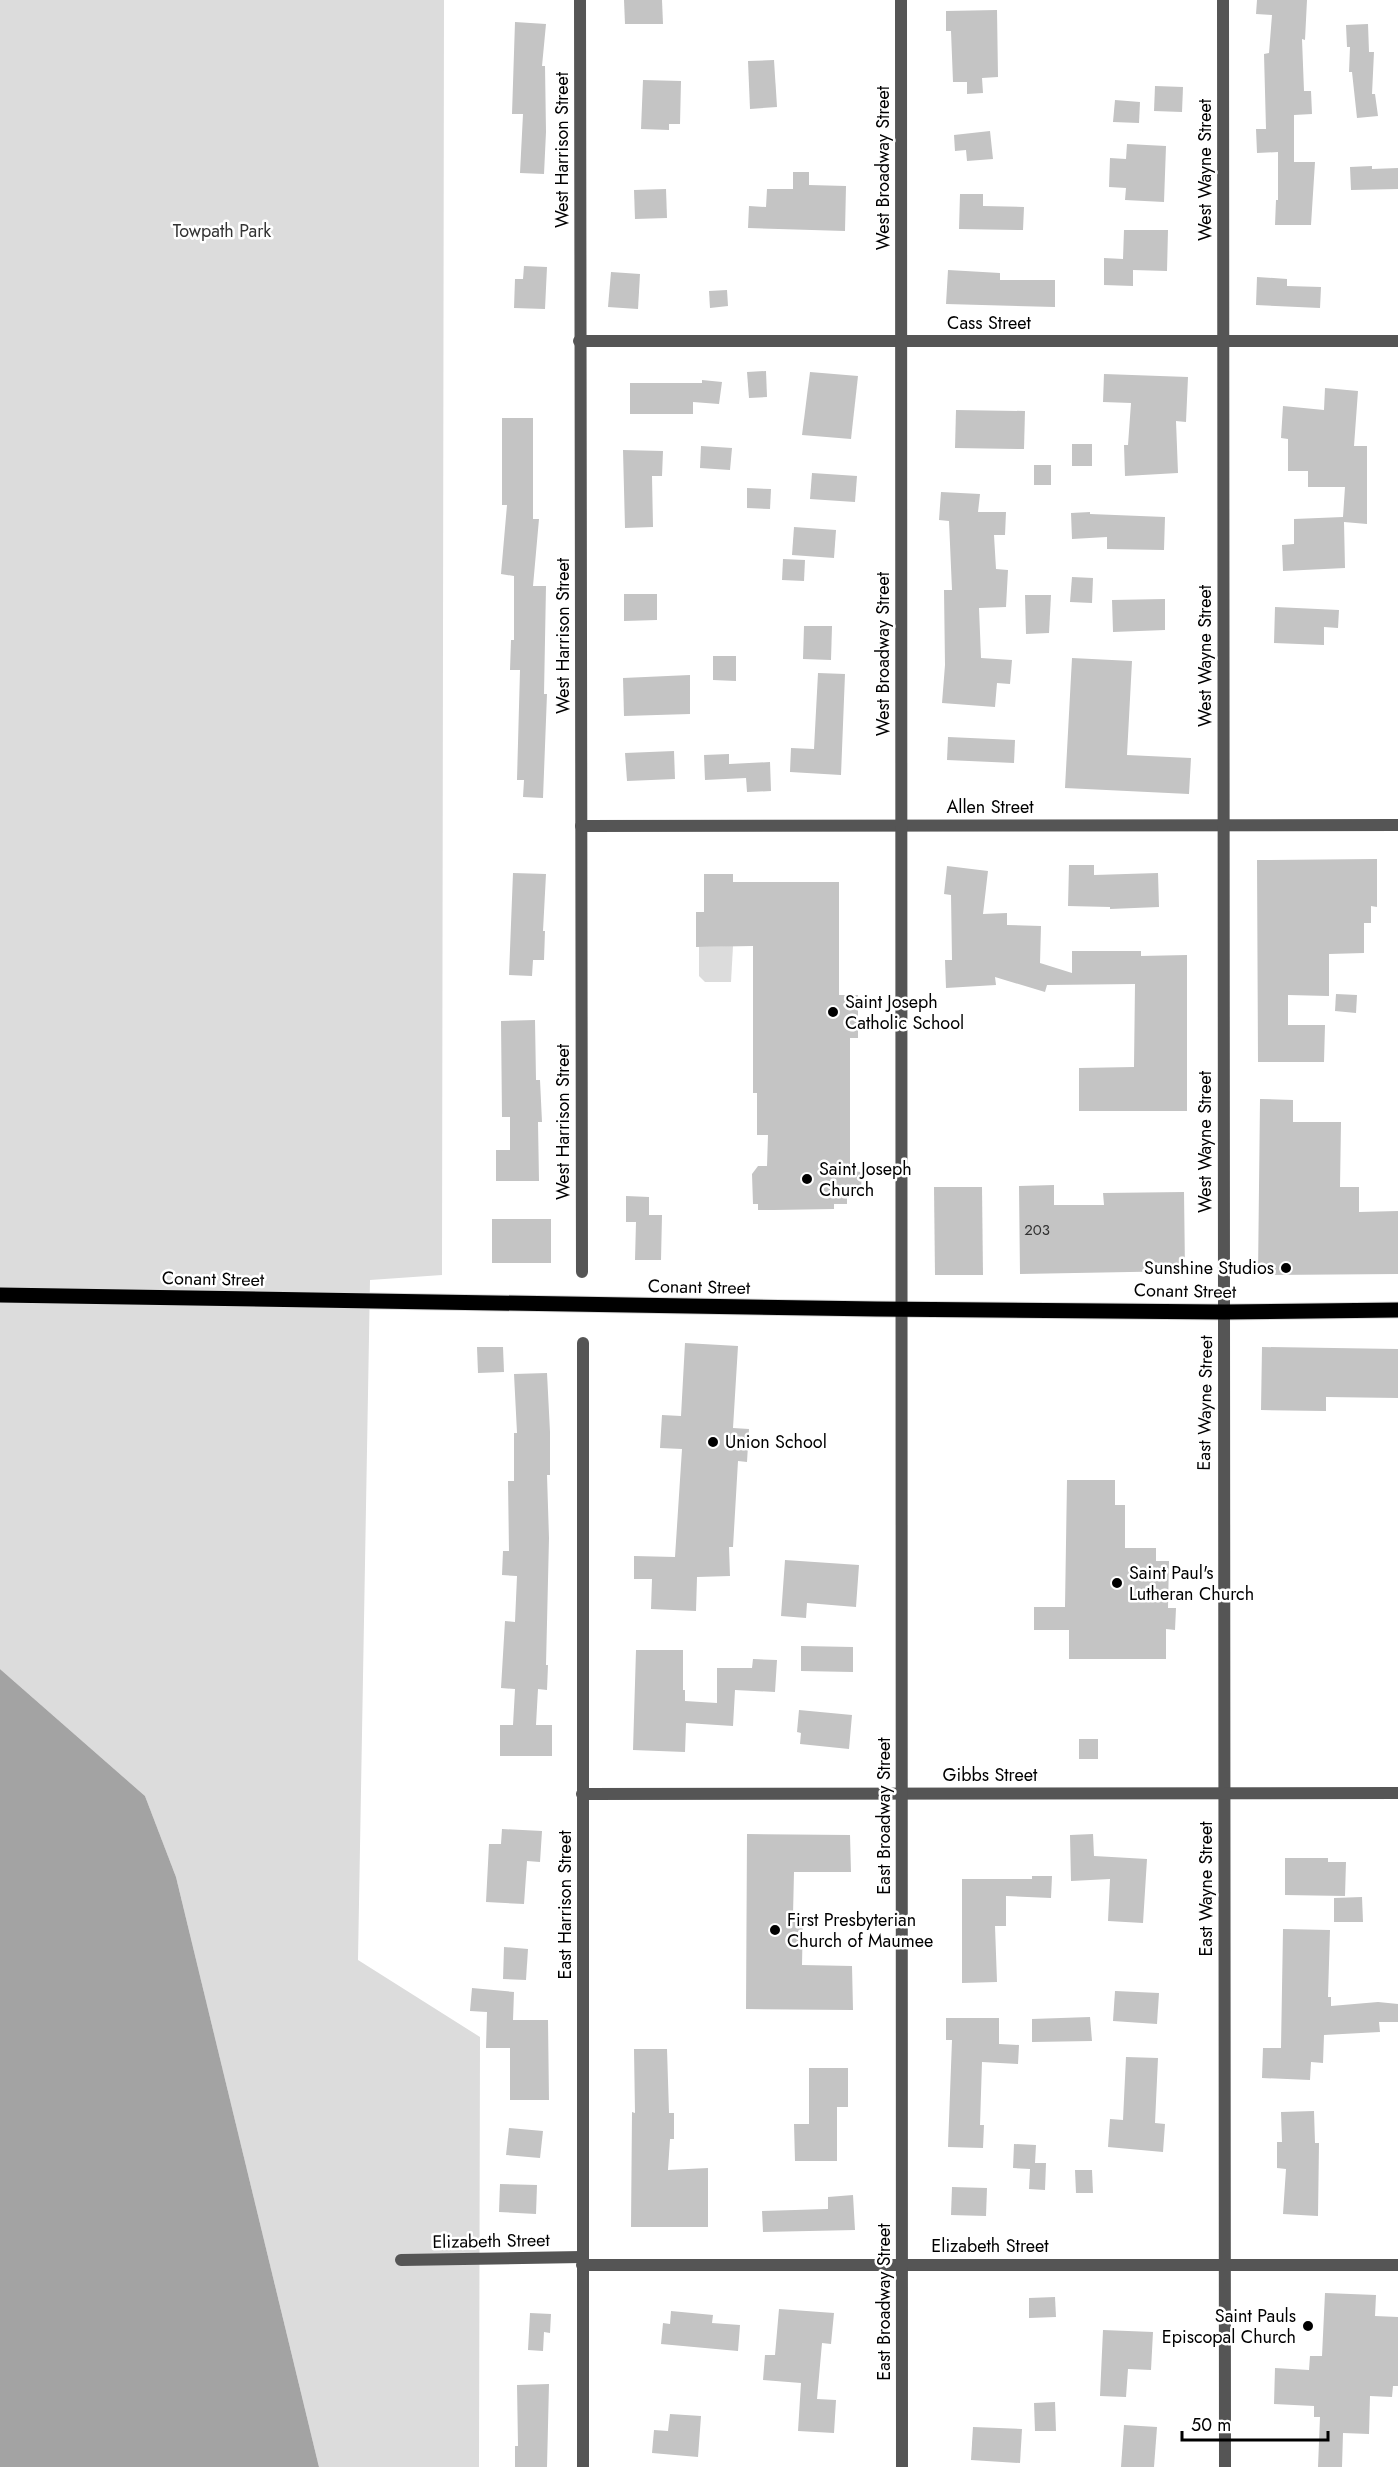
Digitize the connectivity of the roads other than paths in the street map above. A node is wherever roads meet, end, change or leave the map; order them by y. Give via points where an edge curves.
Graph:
1 (580, 0) edge
2 (901, 0) edge
3 (1223, 0) edge
4 (579, 341) junction
5 (901, 341) junction
6 (1223, 341) junction
7 (1398, 341) edge
8 (1223, 824) junction
9 (902, 825) junction
10 (1398, 825) edge
11 (581, 826) junction
12 (582, 1272) dead end
13 (0, 1295) edge
14 (900, 1309) junction
15 (1398, 1310) edge
16 (1224, 1312) junction
17 (584, 1343) dead end
18 (902, 1793) junction
19 (1224, 1793) junction
20 (1398, 1793) edge
21 (582, 1794) junction
22 (401, 2260) dead end
23 (582, 2261) junction
24 (1225, 2264) junction
25 (902, 2265) junction
26 (1398, 2265) edge
27 (583, 2467) edge
28 (902, 2467) edge
29 (1225, 2467) edge

1 - 4 street, West Harrison Street
2 - 5 street, West Broadway Street
3 - 6 street, West Wayne Street
4 - 5 street, Cass Street
4 - 11 street, West Harrison Street
5 - 6 street, Cass Street
5 - 9 street, West Broadway Street
6 - 7 street, Cass Street
6 - 8 street, West Wayne Street
8 - 9 street, Allen Street
8 - 10 street, Allen Street
8 - 16 street, West Wayne Street
9 - 11 street, Allen Street
9 - 14 street, West Broadway Street
11 - 12 street, West Harrison Street
13 - 14 main road, Conant Street
14 - 16 main road, Conant Street
14 - 18 street, East Broadway Street
15 - 16 main road, Conant Street
16 - 19 street, East Wayne Street
17 - 21 street, East Harrison Street
18 - 19 street, Gibbs Street
18 - 21 street, Gibbs Street
18 - 25 street, East Broadway Street
19 - 20 street, Gibbs Street
19 - 24 street, East Wayne Street
21 - 23 street, East Harrison Street
22 - 23 street, Elizabeth Street
23 - 25 street, Elizabeth Street
23 - 27 street, East Harrison Street
24 - 25 street, Elizabeth Street
24 - 26 street, Elizabeth Street
24 - 29 street, East Wayne Street
25 - 28 street, East Broadway Street

